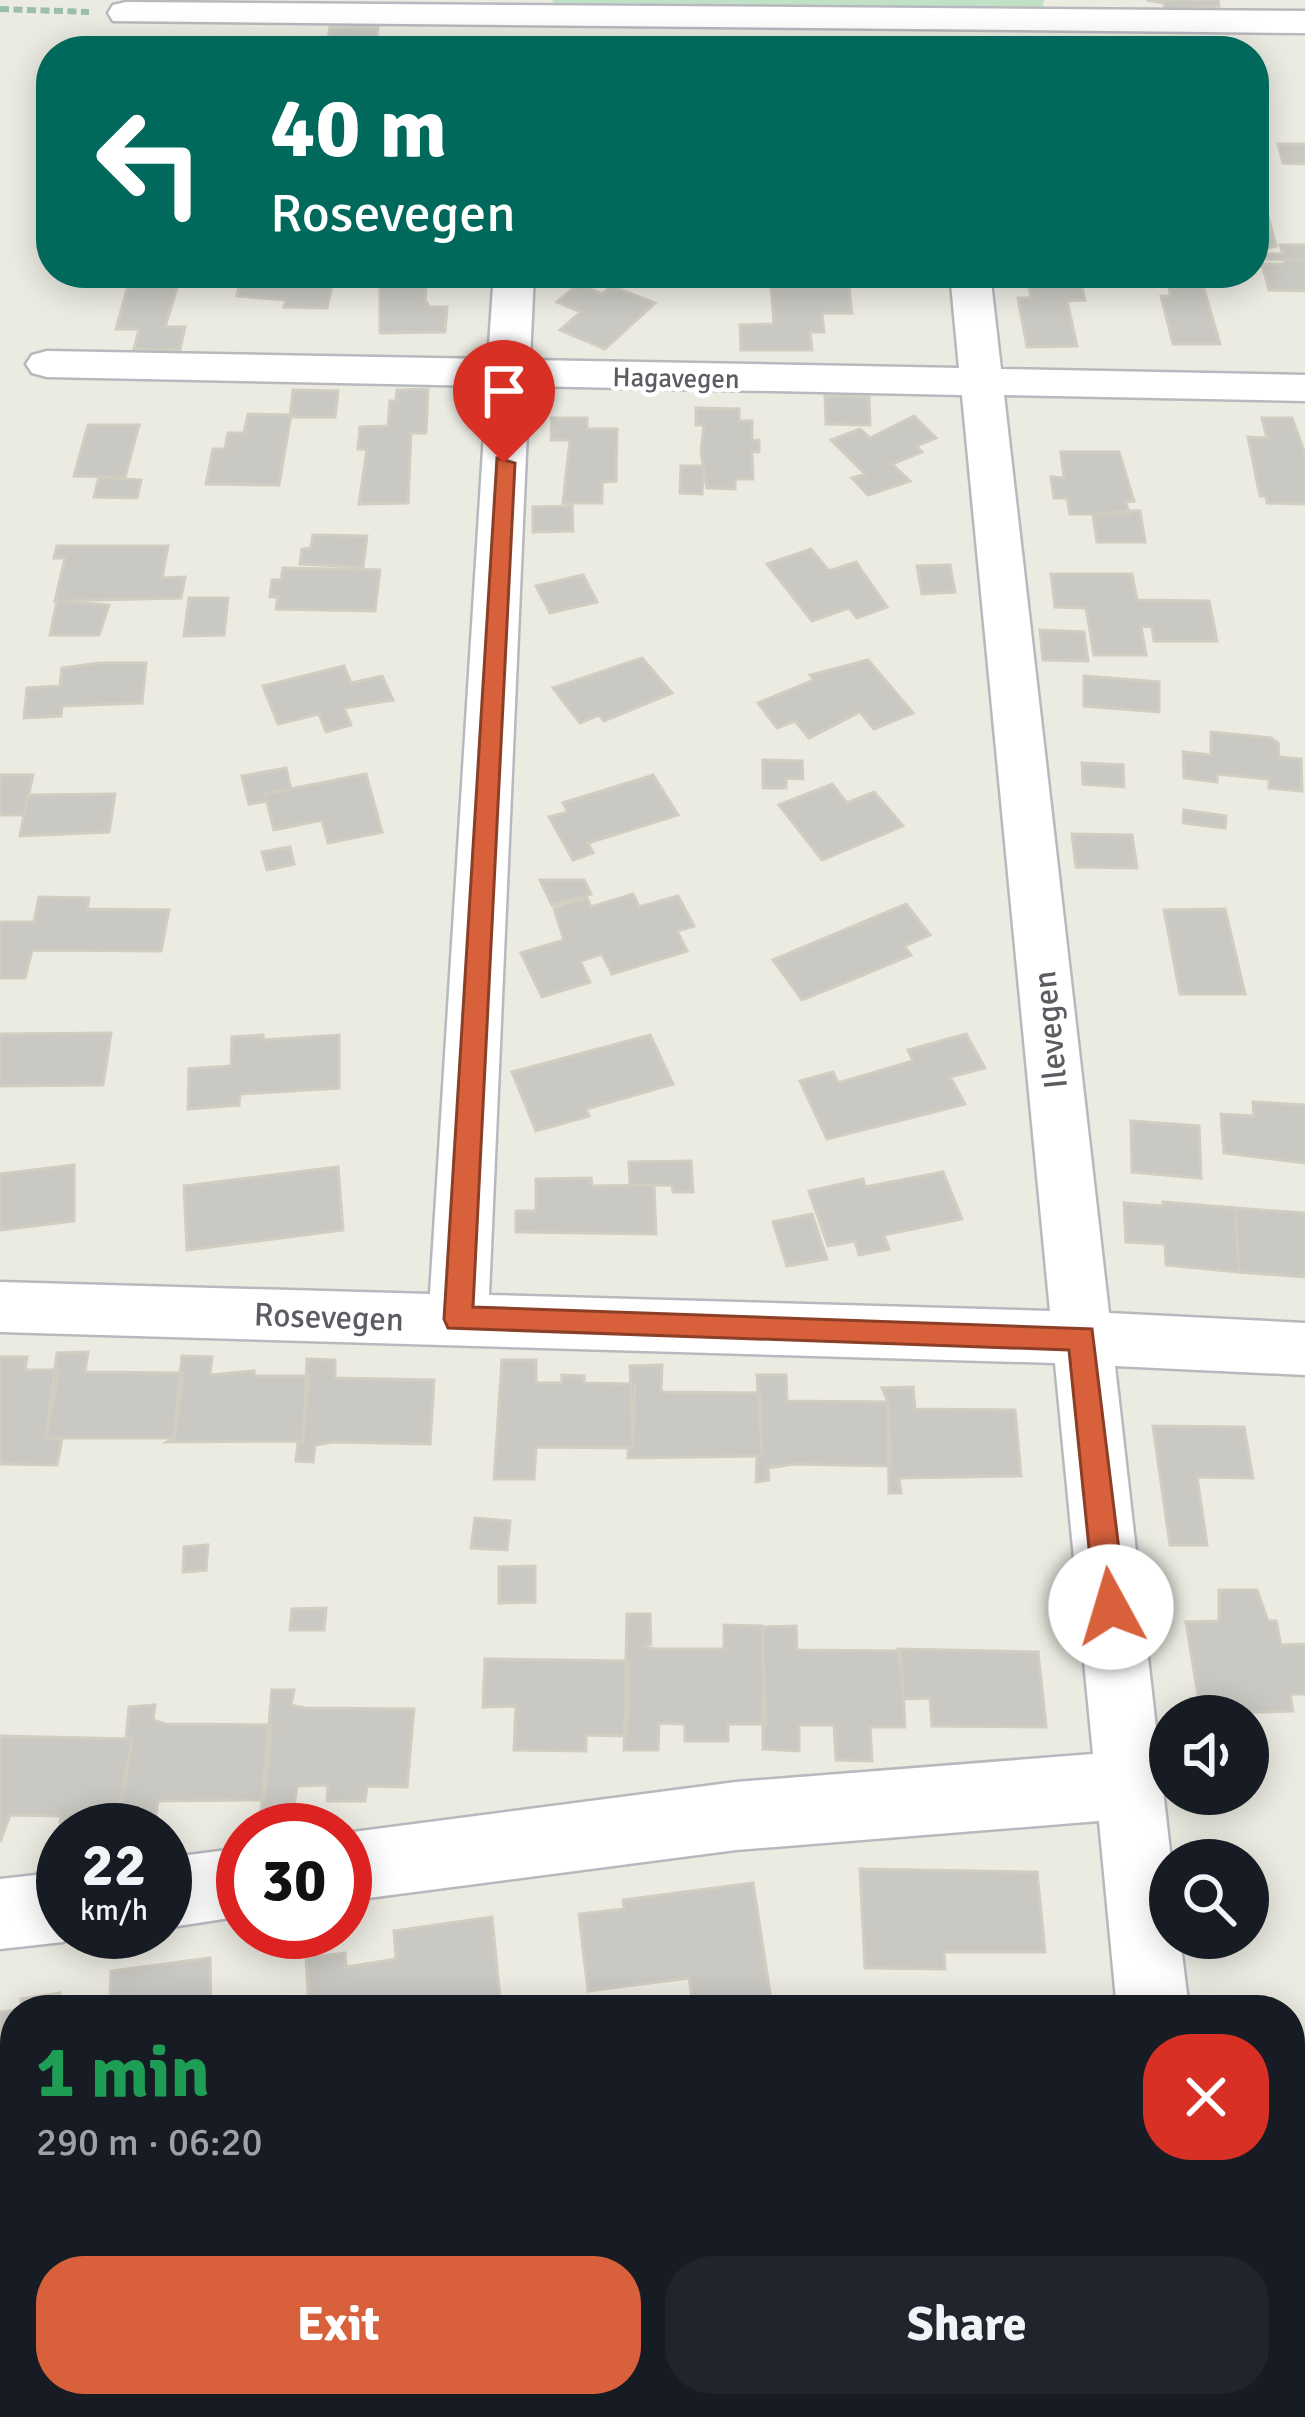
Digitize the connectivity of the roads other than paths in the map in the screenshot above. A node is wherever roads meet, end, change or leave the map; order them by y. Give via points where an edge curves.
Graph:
1 (126, 13) road end
2 (525, 22) edge
3 (1305, 22) edge
4 (944, 35) edge
5 (513, 288) edge
6 (972, 288) edge
7 (47, 364) dead end
8 (509, 376) junction
9 (982, 381) junction
10 (1305, 388) edge
11 (0, 1307) edge
12 (458, 1319) junction
13 (1082, 1338) junction
14 (1305, 1349) edge
15 (1130, 1786) junction
16 (372, 1863) edge
17 (36, 1910) edge
18 (0, 1914) edge
19 (1151, 1995) edge

1 - 2 street
2 - 4 street
3 - 4 street
5 - 8 street
6 - 9 street, Ilevegen
7 - 8 street, Hagavegen
8 - 9 street, Hagavegen
8 - 12 street
9 - 10 street, Hagavegen
9 - 13 street, Ilevegen
11 - 12 street, Rosevegen
12 - 13 street, Rosevegen
13 - 14 street, Rosevegen
13 - 15 street, Ilevegen
15 - 16 street via 861,1800
15 - 19 street, Ilevegen
17 - 18 street

